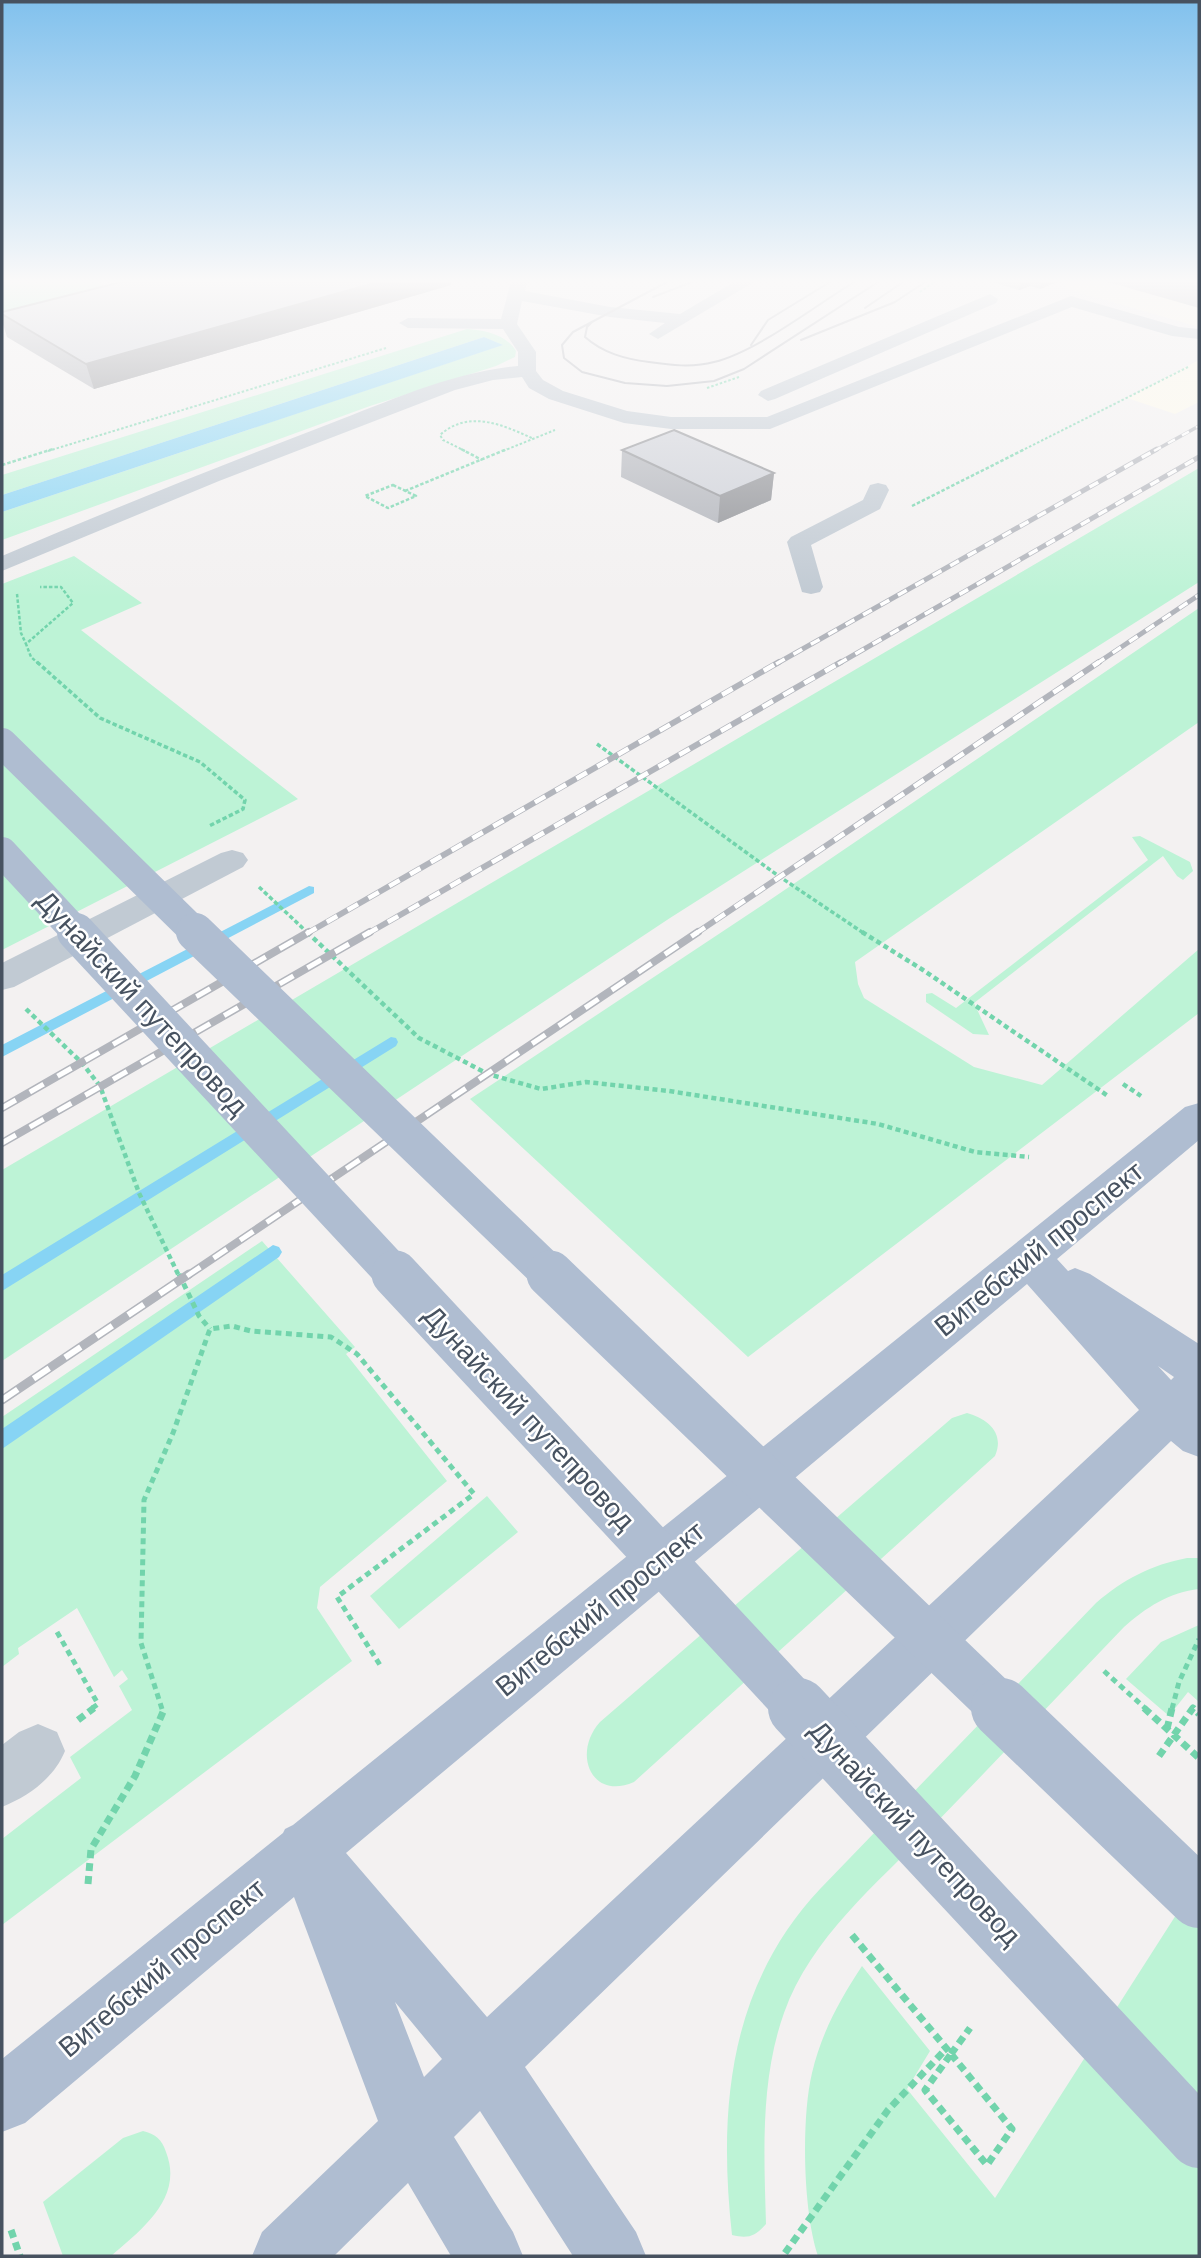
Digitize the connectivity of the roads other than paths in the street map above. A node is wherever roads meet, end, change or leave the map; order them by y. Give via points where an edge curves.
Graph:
1 (449, 387) edge
2 (542, 387) edge
3 (785, 387) edge
4 (857, 387) edge
5 (713, 421) junction
6 (878, 490) dead end
7 (9, 561) edge
8 (811, 587) dead end
9 (2, 743) edge
10 (2, 852) edge
11 (232, 860) road end
12 (10, 989) edge
13 (1199, 1118) edge
14 (1028, 1256) junction
15 (1192, 1400) edge
16 (305, 1849) junction
17 (1199, 1898) edge
18 (485, 2062) junction
19 (2, 2100) edge
20 (414, 2132) junction
21 (1199, 2138) edge
22 (286, 2256) edge
23 (489, 2256) edge
24 (612, 2256) edge

1 - 7 street via 211,477
2 - 5 street via 624,416 671,423
3 - 5 street
4 - 5 street via 769,423
6 - 8 street via 872,504 799,542
9 - 17 main road, bridge
10 - 21 main road, Дунайский путепровод, bridge
11 - 12 street
13 - 14 main road, Витебский проспект
14 - 15 main road
14 - 16 main road, Витебский проспект
15 - 18 main road
16 - 18 main road
16 - 19 main road, Витебский проспект
16 - 20 main road
18 - 20 main road
18 - 24 main road
20 - 22 main road
20 - 23 main road

